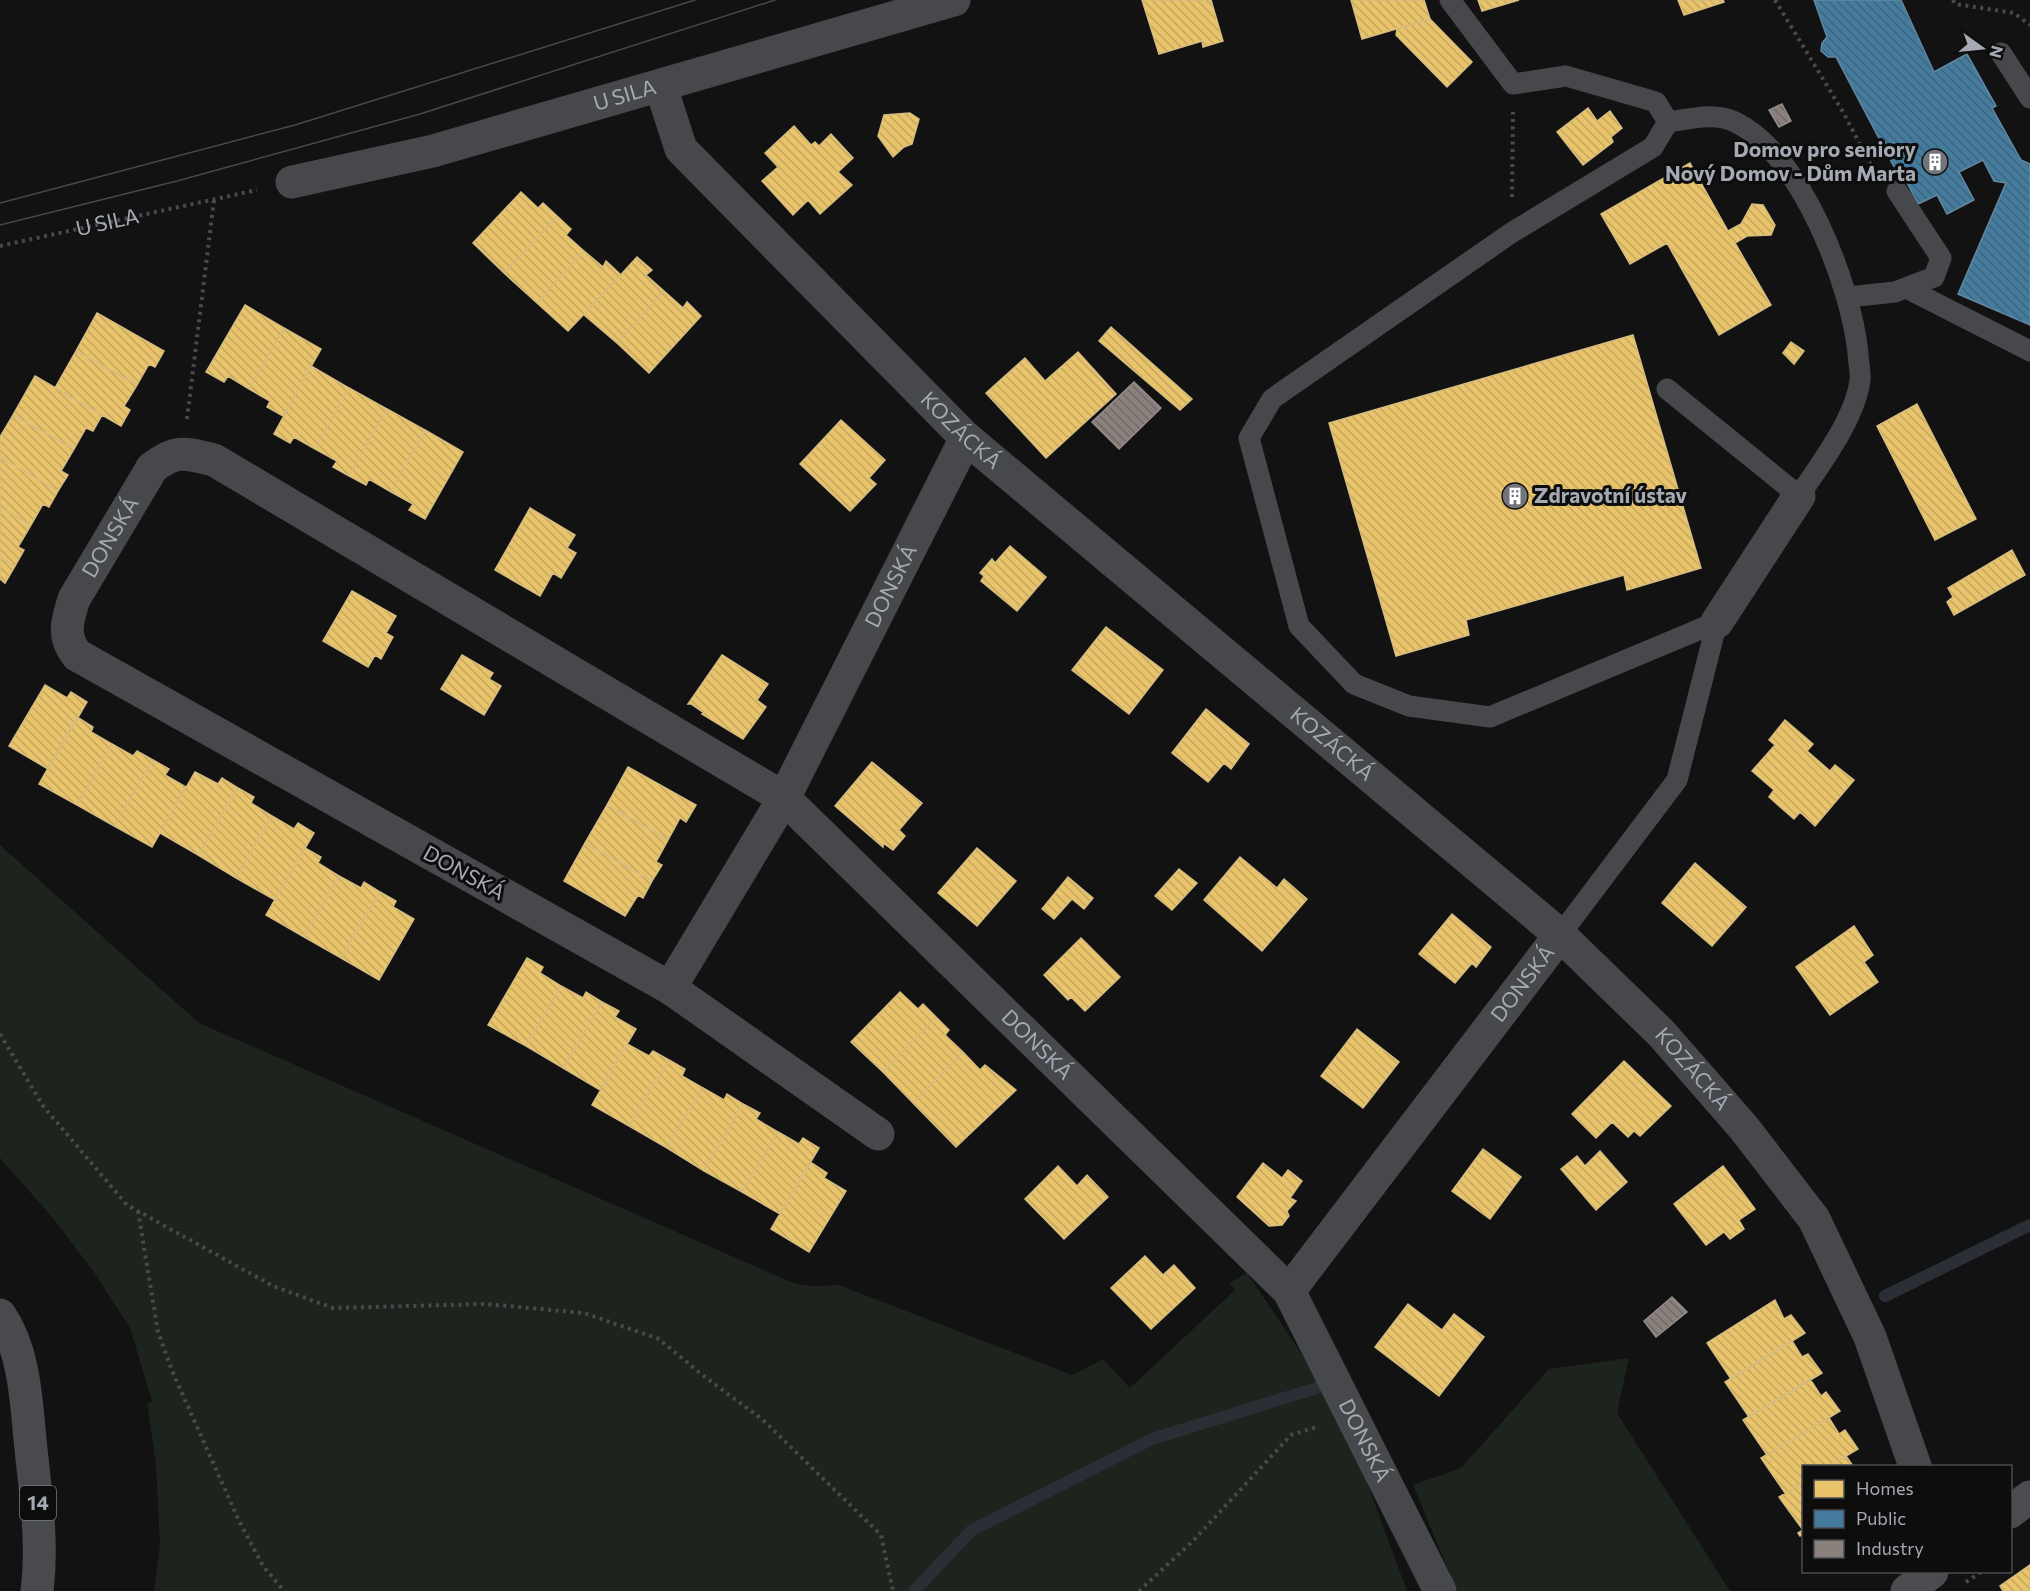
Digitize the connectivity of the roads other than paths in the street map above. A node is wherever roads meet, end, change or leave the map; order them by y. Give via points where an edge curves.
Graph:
1 (954, 0) edge
2 (1450, 0) edge
3 (2001, 53) dead end
4 (661, 87) junction
5 (2030, 98) edge
6 (1668, 122) junction
7 (292, 182) road end
8 (1897, 191) road end
9 (1906, 288) junction
10 (1848, 297) junction
11 (2030, 351) edge
12 (1667, 389) dead end
13 (966, 438) junction
14 (1799, 496) junction
15 (1717, 622) junction
16 (784, 798) junction
17 (1560, 935) junction
18 (670, 988) junction
19 (878, 1134) dead end
20 (1289, 1291) junction
21 (0, 1315) edge
22 (0, 1385) edge
23 (29, 1415) junction
24 (1914, 1465) edge
25 (2030, 1497) edge
26 (2012, 1510) edge
27 (1931, 1573) edge
28 (37, 1591) edge
29 (1440, 1591) edge
30 (1907, 1591) edge

1 - 4 street, U SILA
2 - 6 lane via 1513,84 1566,76 1656,102
3 - 5 lane
4 - 7 street, U SILA via 433,151
4 - 13 street, KOZÁCKÁ via 681,149
6 - 10 lane via 1711,115 1736,122 1772,149 1811,206
6 - 15 lane via 1653,147 1511,233 1272,399 1249,438 1299,627 1354,684 1409,706 1490,717
8 - 9 lane via 1941,258 1934,277
9 - 10 lane
9 - 11 lane
10 - 14 lane via 1860,380 1842,432
12 - 14 lane
13 - 16 street, DONSKÁ
13 - 17 street, KOZÁCKÁ
14 - 15 street
15 - 17 lane via 1677,780
16 - 18 street, DONSKÁ
16 - 18 street, DONSKÁ via 214,460 183,453 167,456 152,468 74,599 67,642 77,655
16 - 20 street, DONSKÁ
17 - 20 street, DONSKÁ
17 - 24 street, KOZÁCKÁ via 1661,1033 1814,1219 1870,1337
18 - 19 street, DONSKÁ
20 - 29 street, DONSKÁ
21 - 23 highway via 9,1328
22 - 23 highway
23 - 28 highway, 14 via 40,1513
25 - 26 main road
27 - 30 main road

